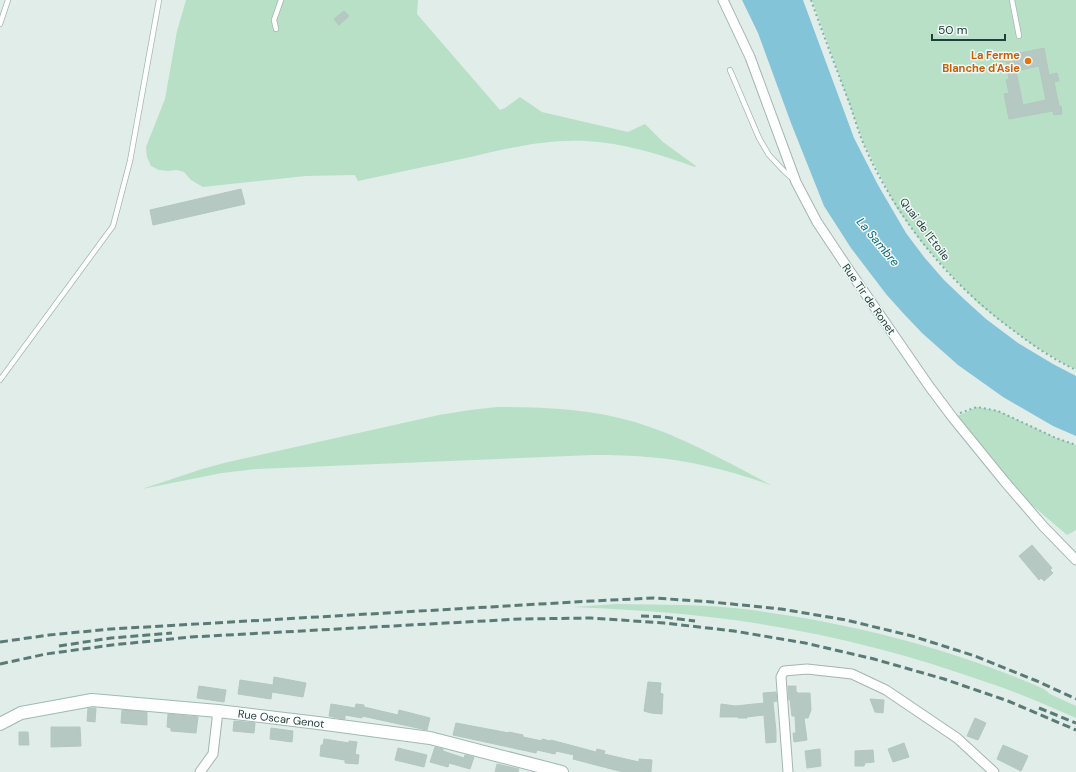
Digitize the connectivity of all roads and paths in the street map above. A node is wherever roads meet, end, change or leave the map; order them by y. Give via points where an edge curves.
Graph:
1 (8, 0) edge
2 (159, 0) edge
3 (282, 0) edge
4 (723, 0) edge
5 (811, 0) edge
6 (1012, 0) edge
7 (0, 24) edge
8 (276, 29) dead end
9 (1020, 36) dead end
10 (730, 70) dead end
11 (796, 182) junction
12 (1076, 370) edge
13 (0, 380) edge
14 (953, 418) junction
15 (1076, 445) edge
16 (1076, 560) edge
17 (218, 711) junction
18 (0, 724) edge
19 (200, 772) edge
20 (562, 772) edge
21 (788, 772) edge
22 (994, 772) edge

1 - 7 lane
2 - 13 lane via 130,161 113,226
3 - 8 lane via 274,20
4 - 11 street, Rue Tir de Ronet via 750,57
5 - 12 path, Quai de l'Etoile via 864,144 896,207 923,244 980,304 1033,345
6 - 9 lane
10 - 11 lane via 769,155
11 - 14 street, Rue Tir de Ronet via 832,246
14 - 15 path via 961,412 977,407 998,411
14 - 16 street, Rue Tir de Ronet via 1042,526
17 - 18 street, Rue Oscar Genot via 92,700 21,714
17 - 19 street via 213,754
17 - 20 street, Rue Oscar Genot via 430,738
21 - 22 street via 781,677 784,671 807,669 852,674 886,690 957,738

